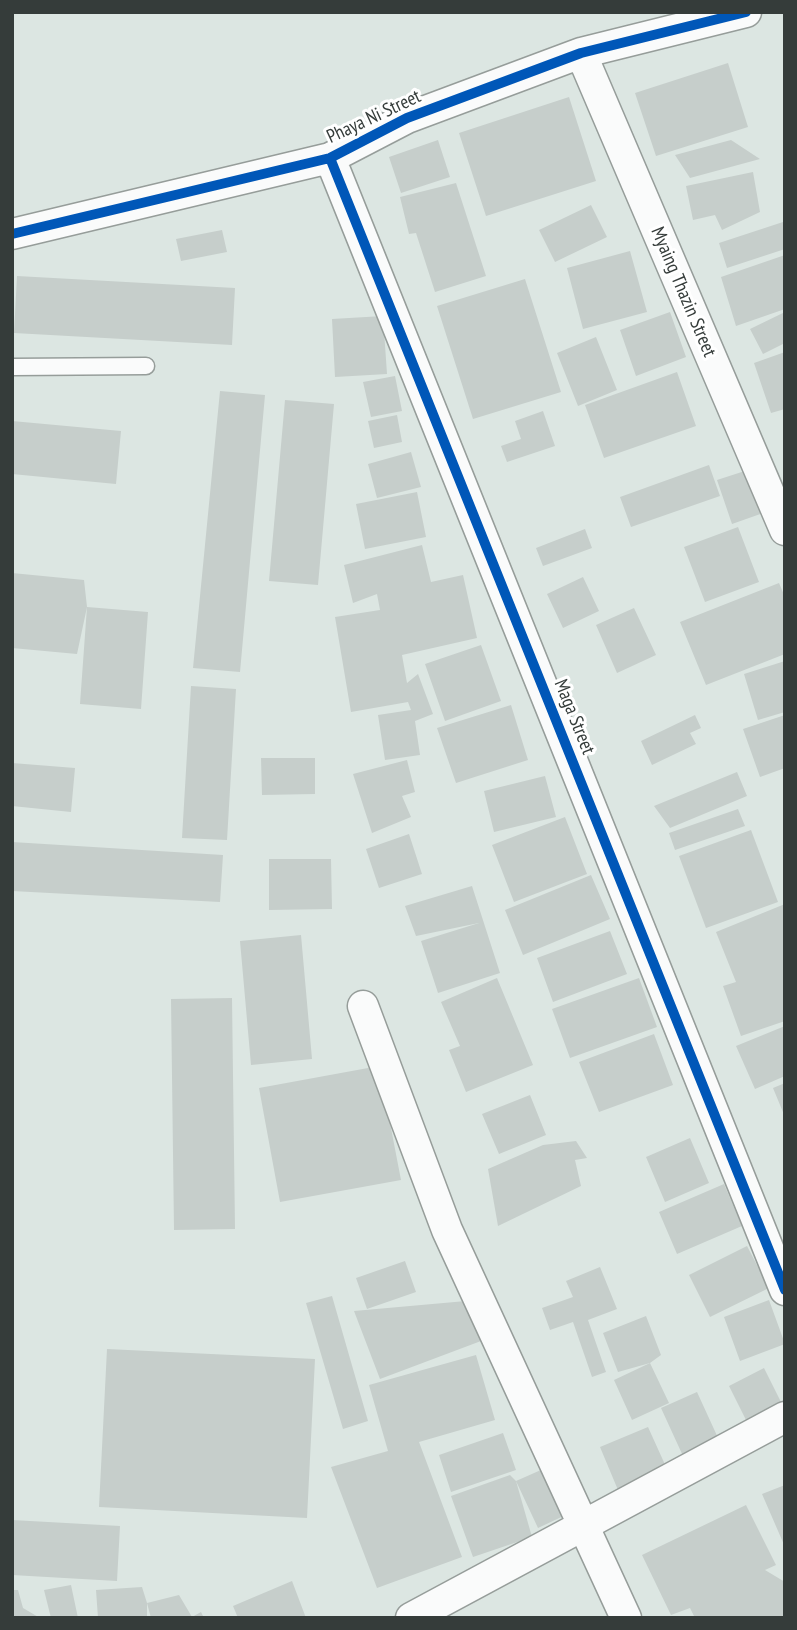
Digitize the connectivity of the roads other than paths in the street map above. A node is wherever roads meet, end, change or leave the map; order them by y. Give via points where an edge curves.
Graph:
1 (746, 12) edge
2 (581, 53) junction
3 (330, 158) junction
4 (12, 234) edge
5 (146, 366) dead end
6 (12, 367) edge
7 (785, 530) edge
8 (363, 1006) dead end
9 (785, 1290) edge
10 (785, 1417) edge
11 (584, 1525) junction
12 (411, 1618) edge
13 (626, 1618) edge

1 - 2 street, Phaya Ni Street
2 - 3 street, Phaya Ni Street via 407,118
2 - 7 street, Myaing Thazin Street
3 - 4 street, Phaya Ni Street
3 - 9 street, Maga Street
5 - 6 lane
8 - 11 street via 447,1230
10 - 11 street
11 - 12 street
11 - 13 street

